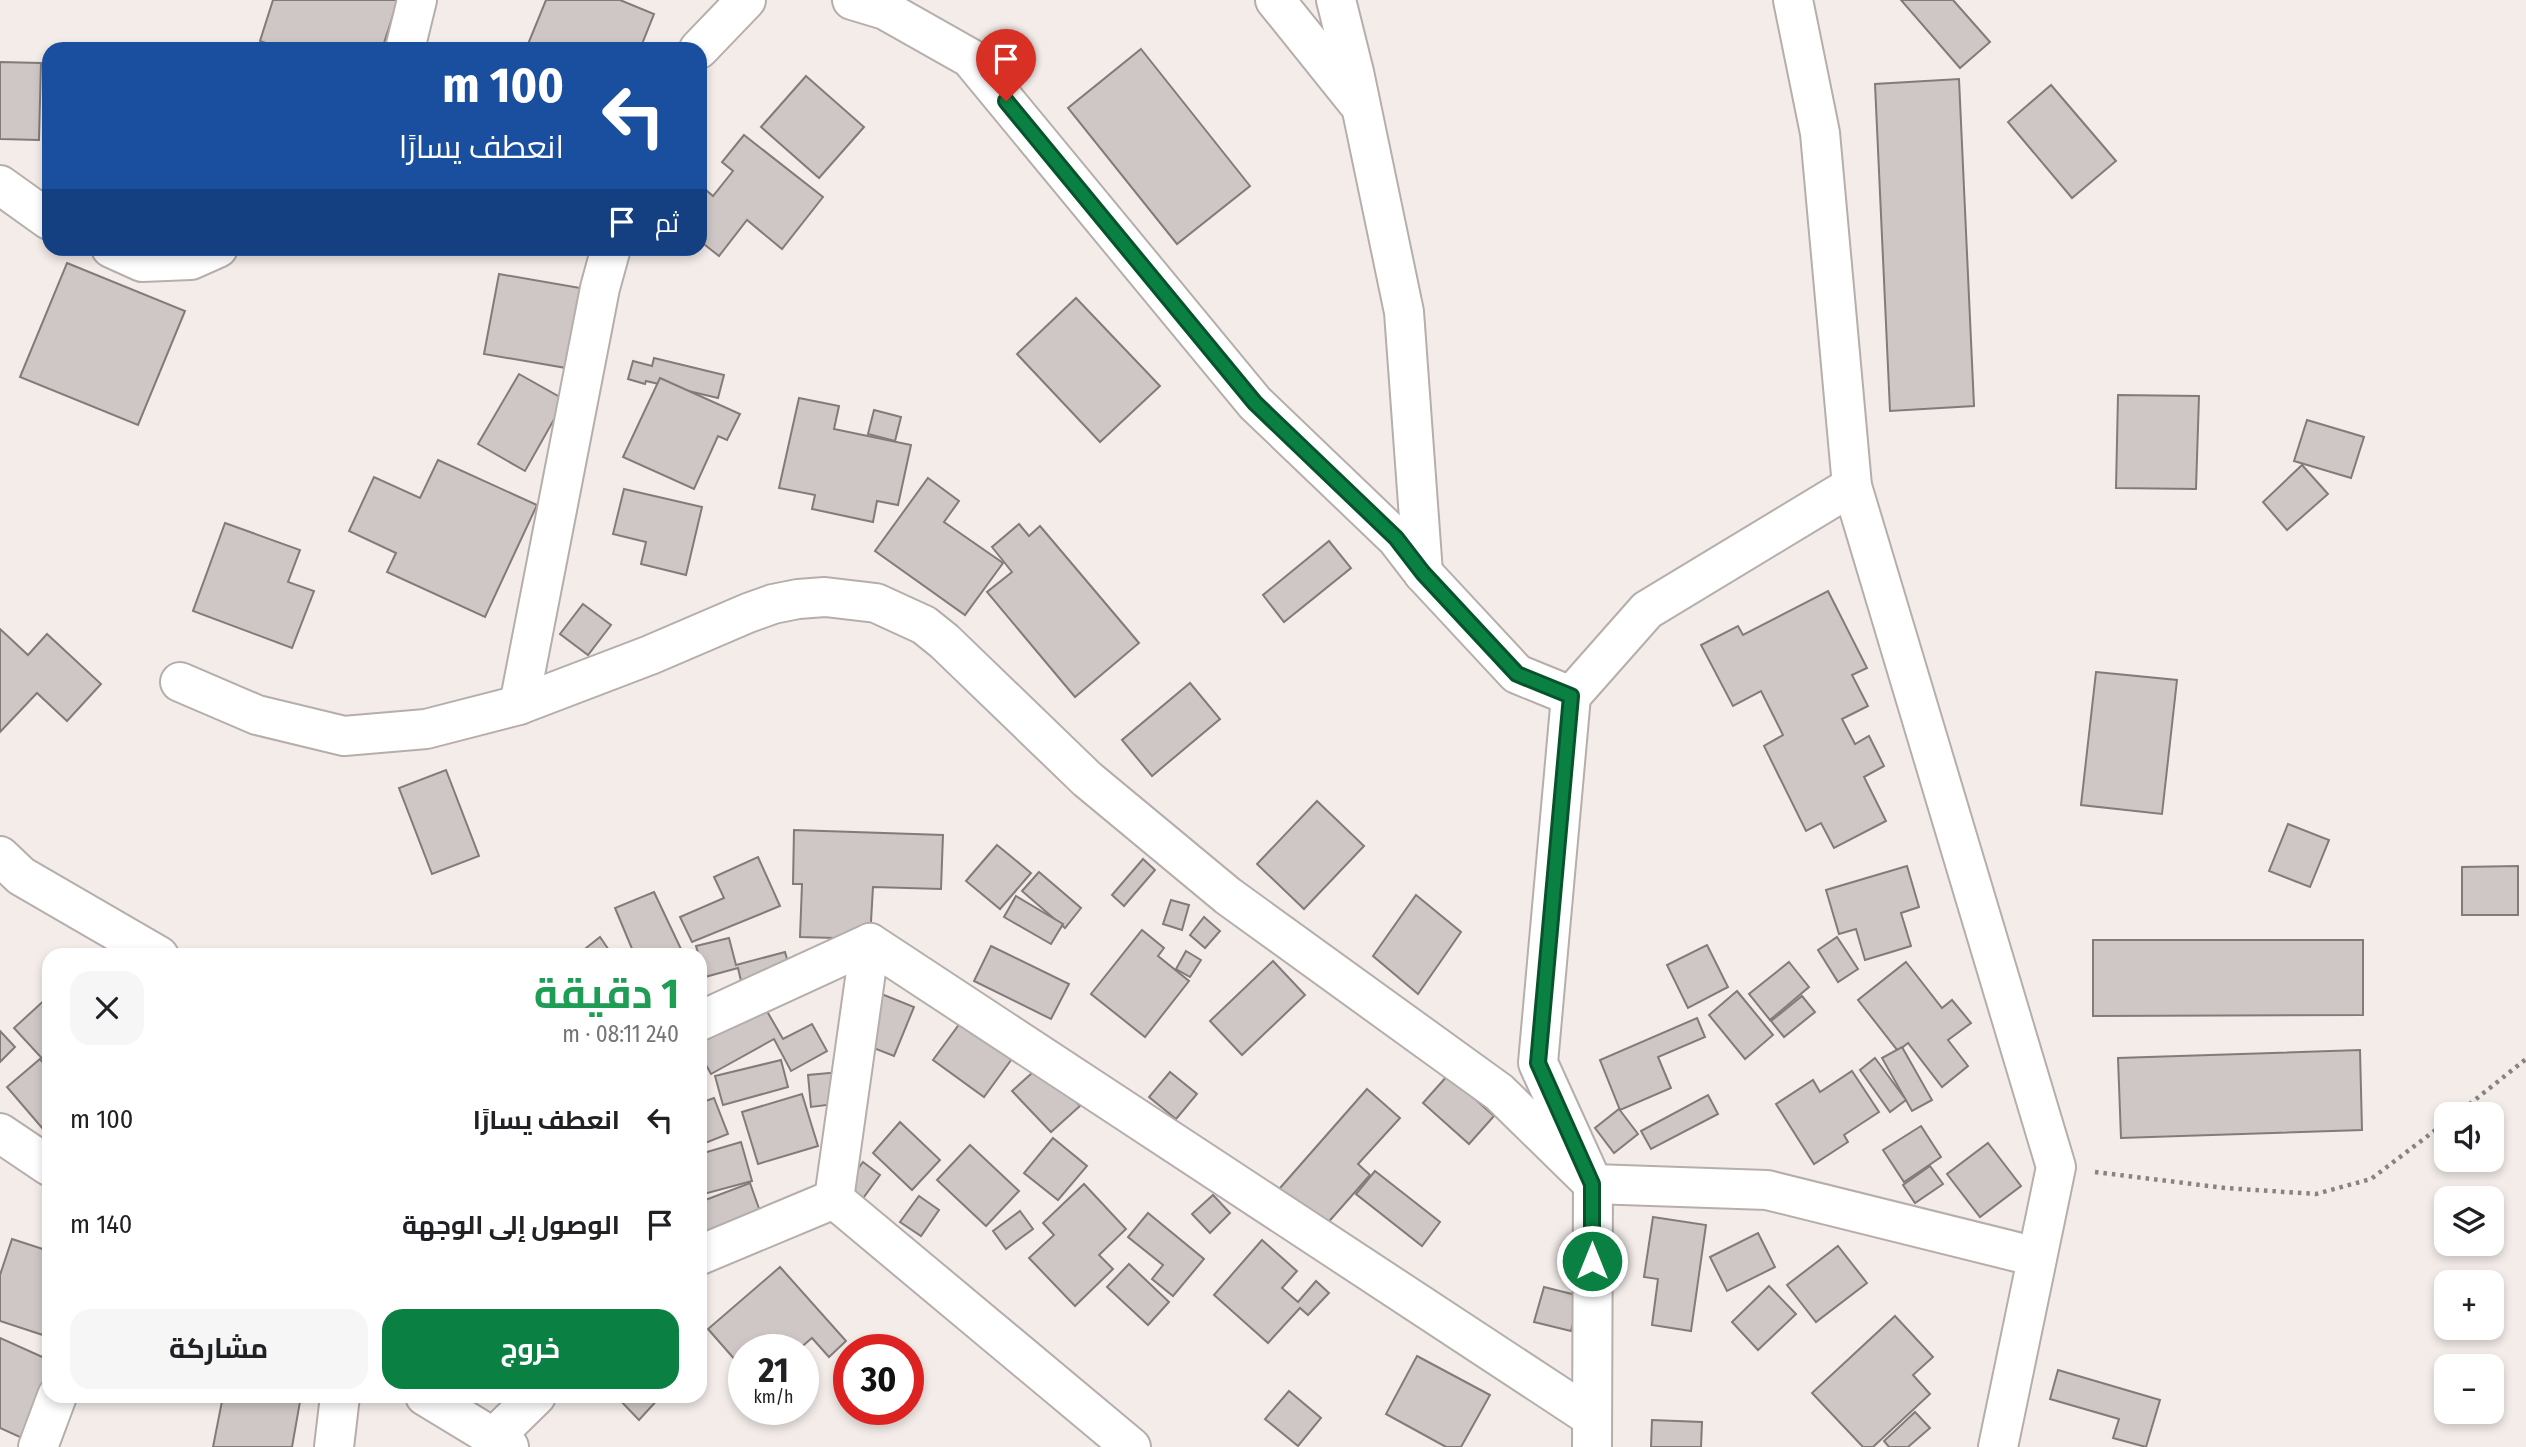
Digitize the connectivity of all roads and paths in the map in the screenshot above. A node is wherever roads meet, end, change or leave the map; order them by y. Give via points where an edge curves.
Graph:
1 (418, 0) edge
2 (746, 0) edge
3 (852, 0) edge
4 (1275, 0) edge
5 (1336, 0) edge
6 (1793, 0) edge
7 (407, 42) edge
8 (706, 42) edge
9 (1361, 106) junction
10 (0, 185) edge
11 (42, 215) edge
12 (129, 256) edge
13 (200, 256) edge
14 (609, 256) edge
15 (1852, 486) junction
16 (1423, 573) junction
17 (180, 682) dead end
18 (1571, 696) junction
19 (519, 705) junction
20 (7, 874) edge
21 (870, 943) junction
22 (144, 948) edge
23 (707, 1018) edge
24 (2526, 1059) edge
25 (2472, 1102) edge
26 (2434, 1131) edge
27 (0, 1133) edge
28 (42, 1161) edge
29 (2056, 1167) junction
30 (1592, 1184) junction
31 (834, 1199) junction
32 (707, 1252) edge
33 (2037, 1257) junction
34 (54, 1403) edge
35 (339, 1403) edge
36 (436, 1403) edge
37 (531, 1403) edge
38 (1592, 1432) edge
39 (501, 1443) edge
40 (38, 1447) edge
41 (334, 1447) edge
42 (1131, 1447) edge
43 (1998, 1447) edge

1 - 7 street
2 - 8 street
3 - 16 street via 885,10 971,58 1255,403 1396,538
4 - 9 street
5 - 9 street
6 - 15 street via 1820,133
9 - 16 street via 1404,312
10 - 11 street
12 - 13 street via 142,262
14 - 19 street
15 - 18 street via 1647,610
15 - 29 street
16 - 18 street via 1517,674
17 - 19 street via 257,715 344,736 426,729
18 - 30 street via 1538,1063
19 - 30 street via 773,604 838,597 876,603 901,613 944,641 1087,779 1227,895 1499,1092
20 - 22 street
21 - 23 street
21 - 31 street
21 - 38 street
24 - 25 path
26 - 29 path via 2371,1179 2315,1194
27 - 28 street
29 - 33 street
30 - 33 street via 1768,1190
30 - 38 street
31 - 32 street
31 - 42 street
33 - 43 street
34 - 40 street
35 - 41 street
36 - 39 street
37 - 39 street

